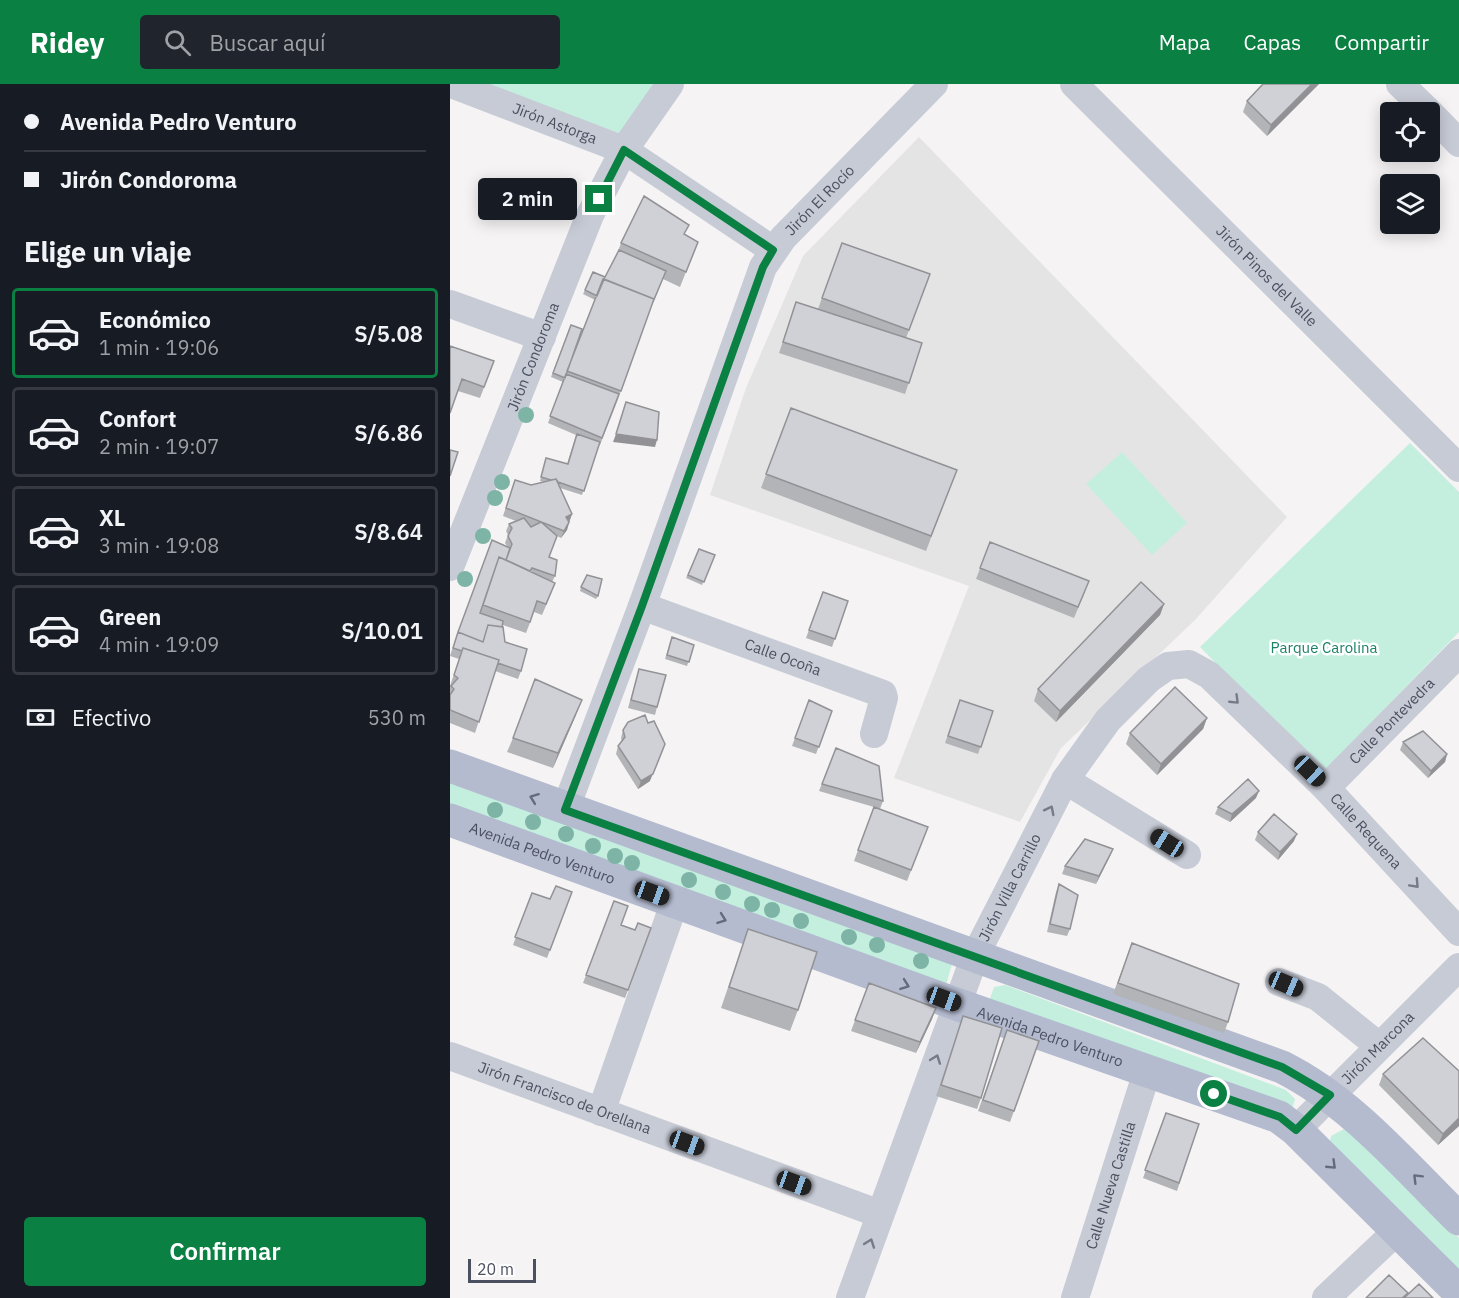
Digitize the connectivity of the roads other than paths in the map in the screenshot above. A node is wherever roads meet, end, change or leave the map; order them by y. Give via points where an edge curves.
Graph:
1 (451, 84) edge
2 (670, 84) edge
3 (934, 84) edge
4 (1074, 84) edge
5 (1400, 84) edge
6 (1418, 102) edge
7 (1440, 124) edge
8 (1459, 143) edge
9 (624, 150) junction
10 (773, 250) junction
11 (450, 304) edge
12 (542, 337) junction
13 (1459, 468) edge
14 (455, 537) edge
15 (450, 567) edge
16 (642, 606) junction
17 (1459, 653) edge
18 (1189, 664) joint
19 (874, 734) dead end
20 (450, 766) edge
21 (1065, 780) junction
22 (1326, 788) junction
23 (565, 810) junction
24 (450, 820) edge
25 (1187, 855) dead end
26 (675, 902) junction
27 (1459, 932) edge
28 (975, 956) junction
29 (1459, 967) edge
30 (1280, 982) dead end
31 (956, 1004) junction
32 (1379, 1046) junction
33 (450, 1056) edge
34 (1147, 1072) junction
35 (1330, 1095) junction
36 (601, 1112) junction
37 (1296, 1130) junction
38 (880, 1214) junction
39 (1459, 1219) edge
40 (1398, 1230) junction
41 (1459, 1292) edge
42 (850, 1298) edge
43 (1075, 1298) edge
44 (1326, 1298) edge

1 - 9 street, Jirón Astorga
2 - 9 street, Jirón Condoroma
3 - 10 street, Jirón El Rocío
4 - 13 street, Jirón Pinos del Valle
5 - 6 street
7 - 8 street
9 - 10 street, Jirón Astorga
9 - 12 street, Jirón Condoroma via 590,215
10 - 16 street, Jirón El Rocío via 763,267
11 - 12 street
12 - 14 street, Jirón Condoroma
14 - 15 street, Jirón Condoroma
16 - 19 street, Calle Ocoña via 883,694
16 - 23 street, Jirón El Rocío
17 - 22 street, Calle Pontevedra
18 - 21 street, Jirón Villa Carrillo via 1168,666 1149,679 1108,720
18 -> 22 street, Calle Requena via 1209,675
23 -> 20 main road
21 - 25 street
28 -> 21 street, Jirón Villa Carrillo
22 -> 27 street, Calle Requena
23 - 28 main road
24 - 26 main road, Avenida Pedro Venturo
26 -> 31 main road, Avenida Pedro Venturo
26 - 36 street
28 - 31 street, Jirón Villa Carrillo
28 - 35 main road via 1282,1067
29 - 32 street, Jirón Marcona
30 - 32 street via 1318,997
31 - 34 main road, Avenida Pedro Venturo
38 -> 31 street, Jirón Villa Carrillo
32 - 35 street, Jirón Marcona
33 - 36 street, Jirón Francisco de Orellana
34 - 37 main road, Avenida Pedro Venturo via 1280,1117
34 - 43 street, Calle Nueva Castilla
35 - 37 street, Jirón Marcona
39 -> 35 main road
36 - 38 street, Jirón Francisco de Orellana
37 -> 40 main road, Avenida Pedro Venturo
42 -> 38 street, Jirón Villa Carrillo
40 - 41 main road, Avenida Pedro Venturo
40 - 44 street

